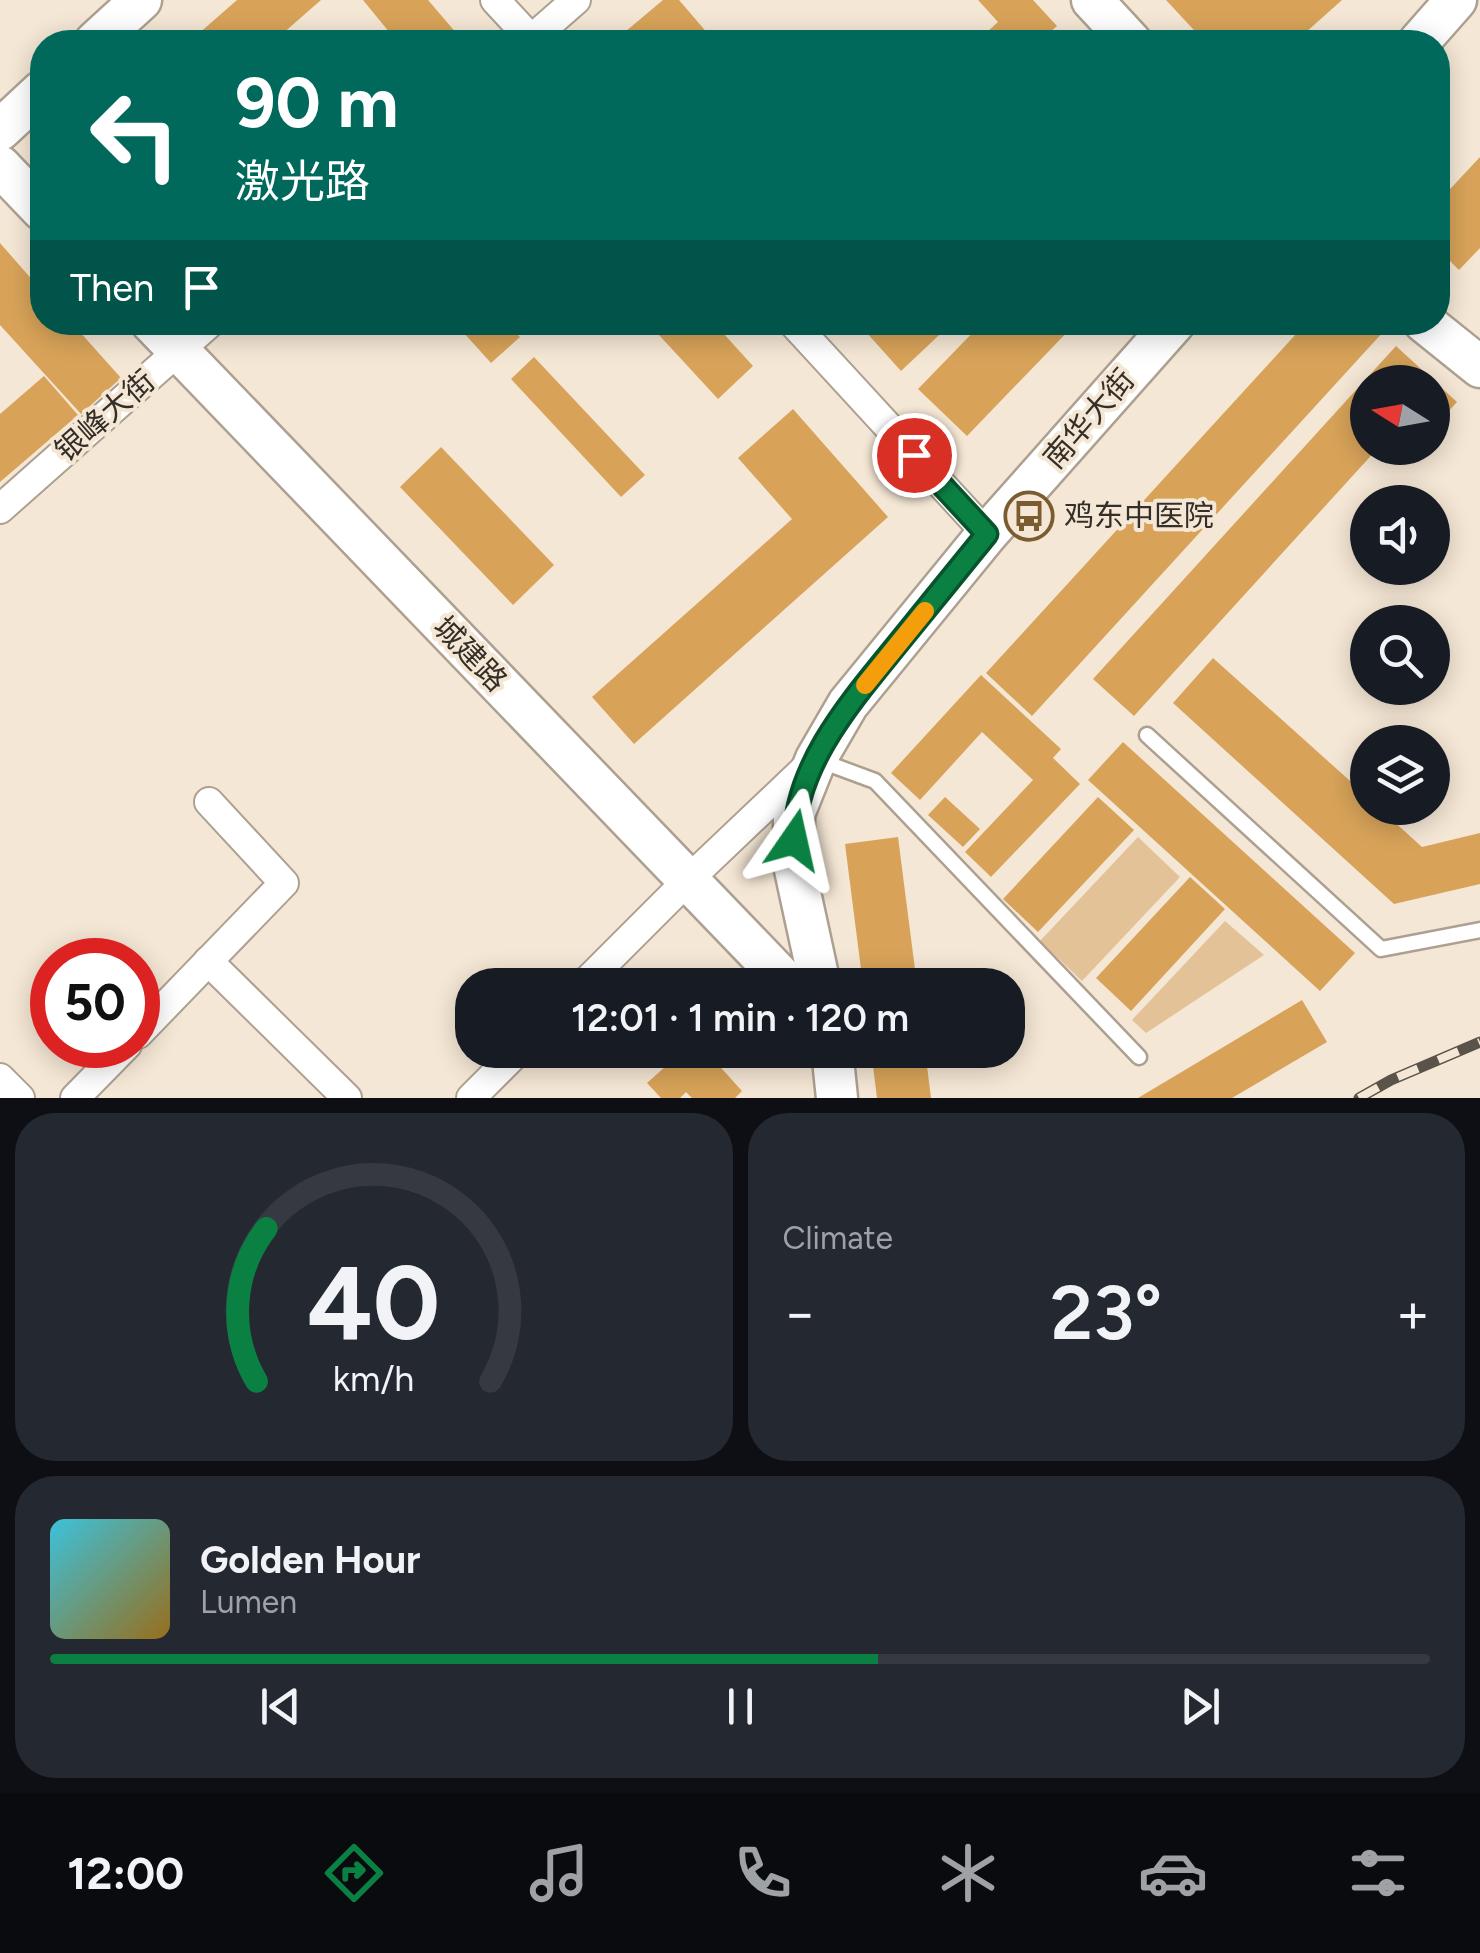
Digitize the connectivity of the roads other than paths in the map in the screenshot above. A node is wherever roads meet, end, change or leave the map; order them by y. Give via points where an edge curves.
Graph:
1 (141, 0) edge
2 (495, 0) edge
3 (576, 0) edge
4 (1092, 0) edge
5 (1456, 0) edge
6 (108, 30) edge
7 (521, 30) edge
8 (543, 30) edge
9 (1120, 30) edge
10 (1430, 30) edge
11 (30, 102) edge
12 (0, 130) edge
13 (0, 166) edge
14 (30, 197) edge
15 (163, 335) edge
16 (196, 335) edge
17 (804, 335) edge
18 (1163, 335) edge
19 (1440, 335) edge
20 (178, 351) junction
21 (1480, 368) edge
22 (0, 508) edge
23 (987, 534) junction
24 (1147, 735) dead end
25 (816, 759) junction
26 (209, 802) dead end
27 (688, 880) junction
28 (1480, 930) edge
29 (208, 961) junction
30 (600, 968) edge
31 (773, 968) edge
32 (816, 968) edge
33 (160, 1011) edge
34 (1139, 1056) dead end
35 (104, 1068) edge
36 (501, 1068) edge
37 (834, 1068) edge
38 (0, 1078) edge
39 (20, 1098) edge
40 (75, 1098) edge
41 (347, 1098) edge
42 (471, 1098) edge
43 (837, 1098) edge

1 - 6 street
2 - 7 street
3 - 8 street
4 - 9 street
5 - 10 street
11 - 12 street
13 - 14 street
15 - 20 street, 城建路
16 - 20 street, 银峰大街
17 - 23 street
18 - 23 street, 南华大街
19 - 21 street
20 - 22 street, 银峰大街
20 - 27 street, 城建路
23 - 25 street, 南华大街 via 848,704
24 - 28 lane via 1380,949
25 - 27 street
25 - 32 street, 南华大街 via 794,814 794,865
25 - 34 lane via 875,781
26 - 29 street via 284,883
27 - 30 street
27 - 31 street, 城建路
29 - 33 street
29 - 41 street
35 - 40 street
36 - 42 street
37 - 43 street
38 - 39 street

